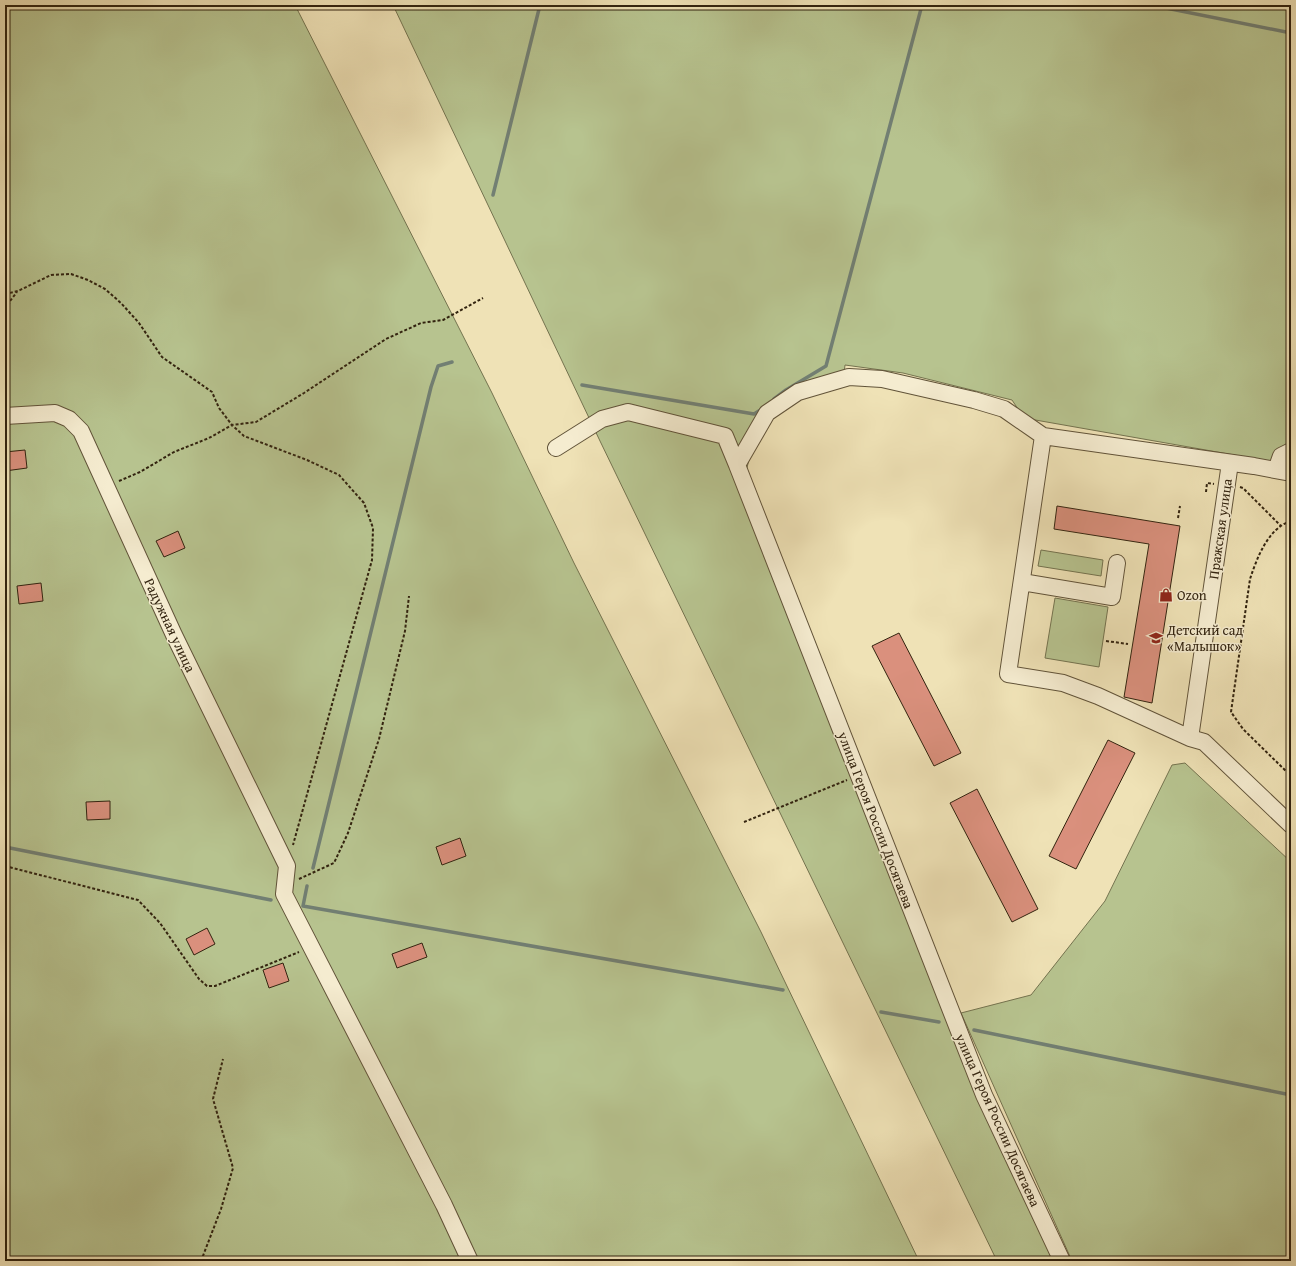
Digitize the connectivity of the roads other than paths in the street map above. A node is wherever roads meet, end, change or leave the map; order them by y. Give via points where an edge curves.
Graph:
1 (5, 416) edge
2 (1044, 436) junction
3 (556, 448) dead end
4 (1291, 451) edge
5 (1230, 463) junction
6 (736, 465) junction
7 (1277, 470) edge
8 (1117, 563) dead end
9 (1022, 582) junction
10 (1190, 738) junction
11 (1291, 825) edge
12 (470, 1261) edge
13 (1062, 1261) edge

1 - 12 street, Радужная улица via 55,413 70,419 81,431 174,635 287,866 284,894 444,1205
2 - 5 street
2 - 6 street via 1004,409 882,379 849,377 798,392 766,413
2 - 9 street
3 - 6 street, улица Героя России Досягаева via 602,418 628,412 725,436
4 - 7 street via 1281,456
5 - 7 street
5 - 10 street, Пражская улица
6 - 13 street, улица Героя России Досягаева via 984,1095
8 - 9 street via 1112,597
9 - 10 street via 1008,674 1063,683
10 - 11 street via 1204,742

